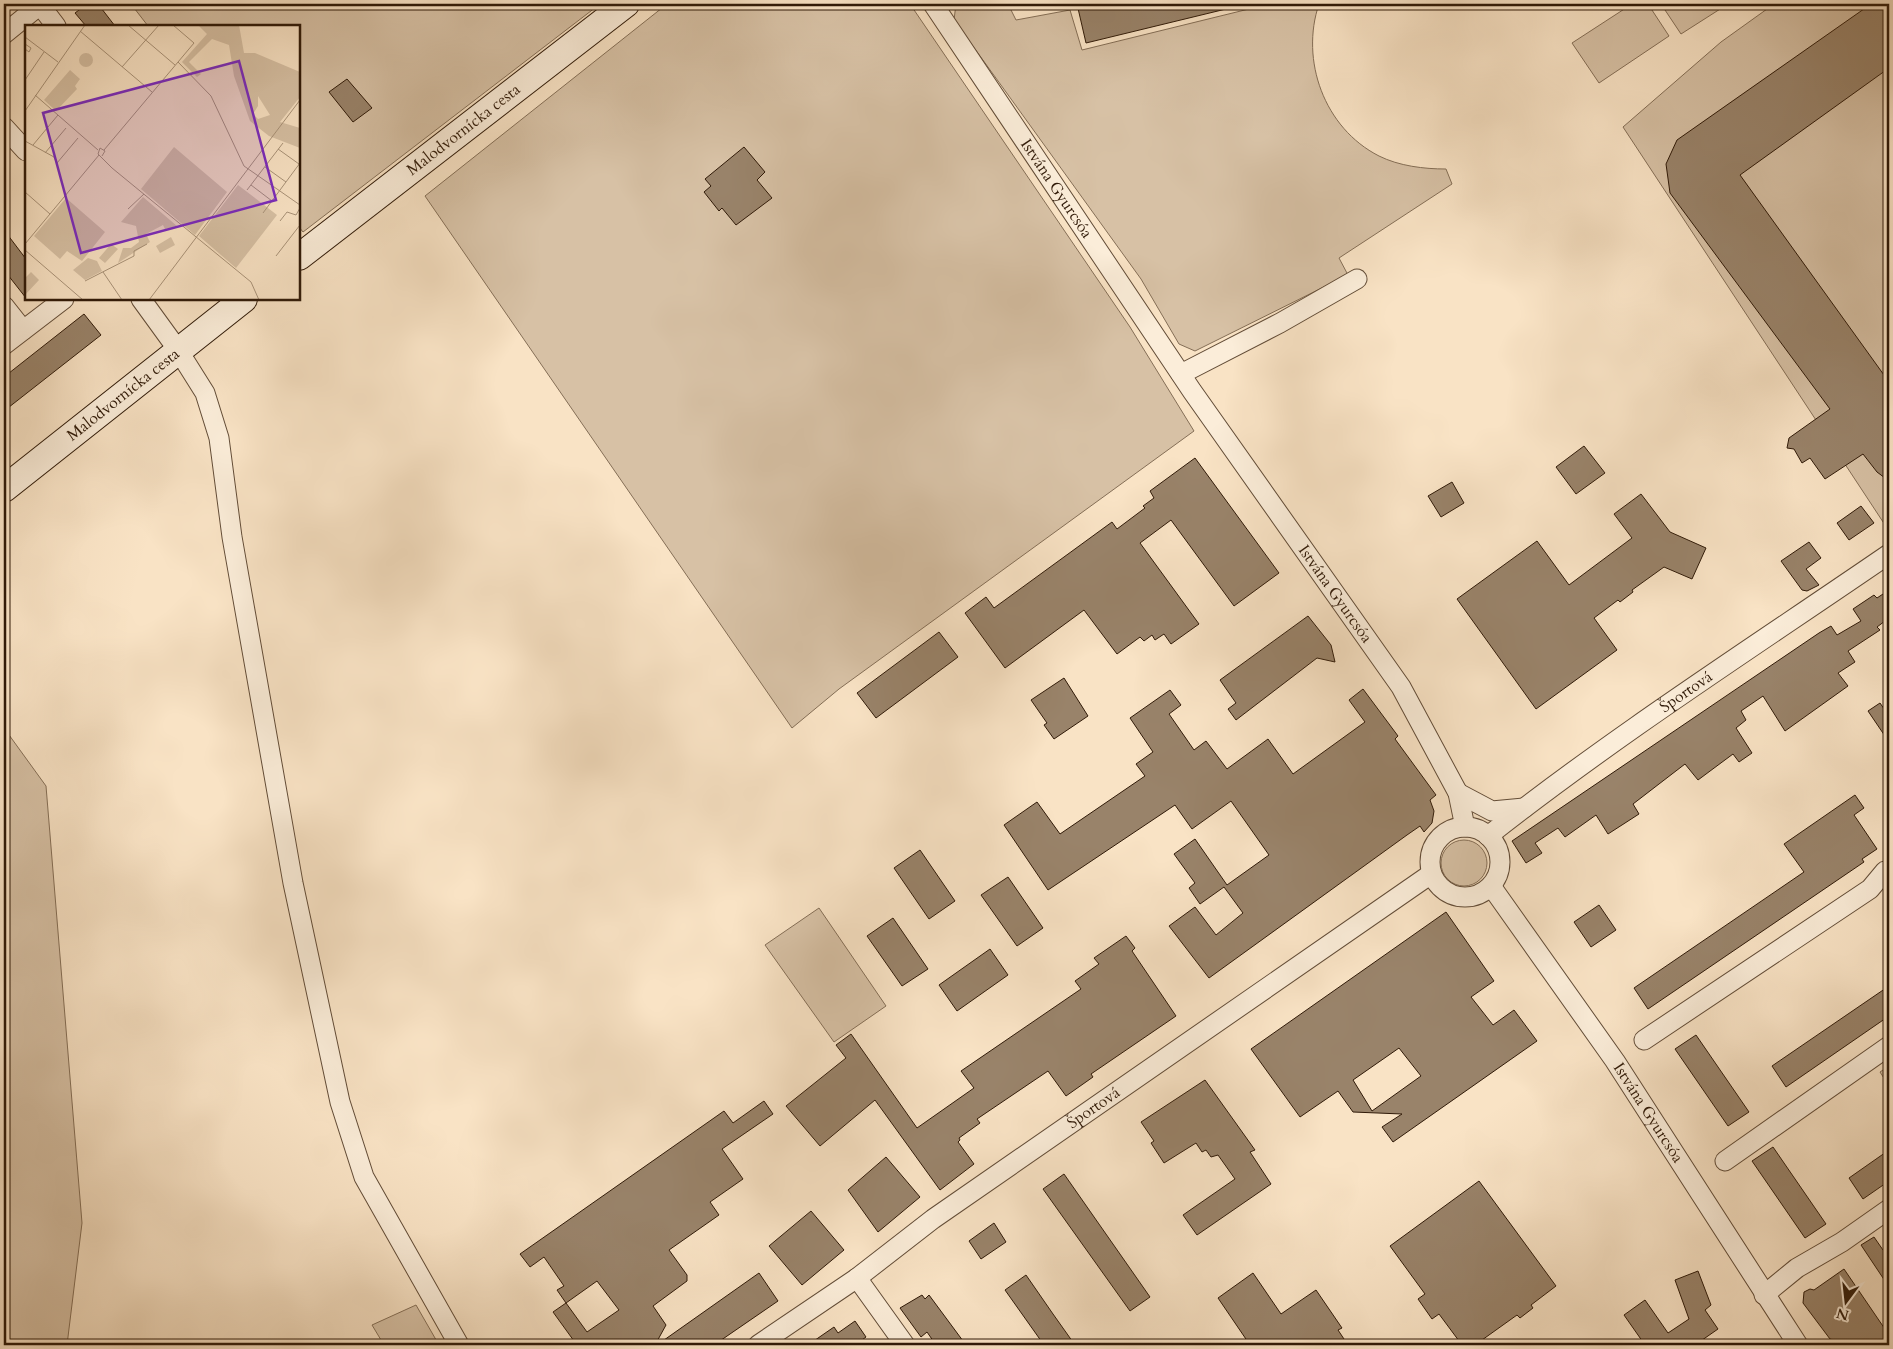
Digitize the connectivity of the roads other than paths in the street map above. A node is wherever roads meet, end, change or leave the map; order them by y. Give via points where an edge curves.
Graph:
1 (41, 4) edge
2 (626, 4) edge
3 (933, 4) edge
4 (55, 25) edge
5 (4, 34) edge
6 (4, 127) edge
7 (25, 150) edge
8 (300, 256) edge
9 (1356, 279) dead end
10 (63, 300) edge
11 (142, 300) edge
12 (243, 300) edge
13 (4, 306) edge
14 (23, 330) junction
15 (4, 345) edge
16 (178, 350) junction
17 (1181, 374) junction
18 (4, 489) edge
19 (1889, 554) edge
20 (1458, 793) junction
21 (1524, 808) junction
22 (1466, 827) junction
23 (1488, 836) junction
24 (1431, 874) junction
25 (1887, 879) edge
26 (1491, 886) junction
27 (1644, 1040) dead end
28 (1889, 1046) edge
29 (1725, 1161) dead end
30 (1889, 1209) edge
31 (857, 1278) junction
32 (1764, 1295) junction
33 (460, 1345) edge
34 (758, 1345) edge
35 (905, 1345) edge
36 (1798, 1345) edge

1 - 4 street
1 - 5 street
2 - 8 street, Malodvornícka cesta
3 - 17 street, Istvána Gyurcsóa
6 - 7 street
9 - 17 street via 1286,320
10 - 14 street
11 - 16 street
12 - 16 street, Malodvornícka cesta
13 - 14 street
14 - 15 street
16 - 18 street, Malodvornícka cesta
16 - 33 street via 205,392 219,438 232,537 293,883 340,1102 364,1177
17 - 20 street, Istvána Gyurcsóa via 1401,687
19 - 21 street, Športová
20 - 21 street via 1492,811
20 - 22 street, Istvána Gyurcsóa
21 - 23 street, Športová
22 - 23 street
22 - 24 street via 1449,831 1436,841 1429,863
23 - 26 street via 1500,860
24 - 26 street via 1442,889 1458,897 1476,896
24 - 31 street, Športová via 933,1219
25 - 27 street
26 - 32 street, Istvána Gyurcsóa via 1615,1061
28 - 29 street
30 - 32 street via 1797,1268
31 - 34 street, Športová
31 - 35 street
32 - 36 street, Istvána Gyurcsóa

